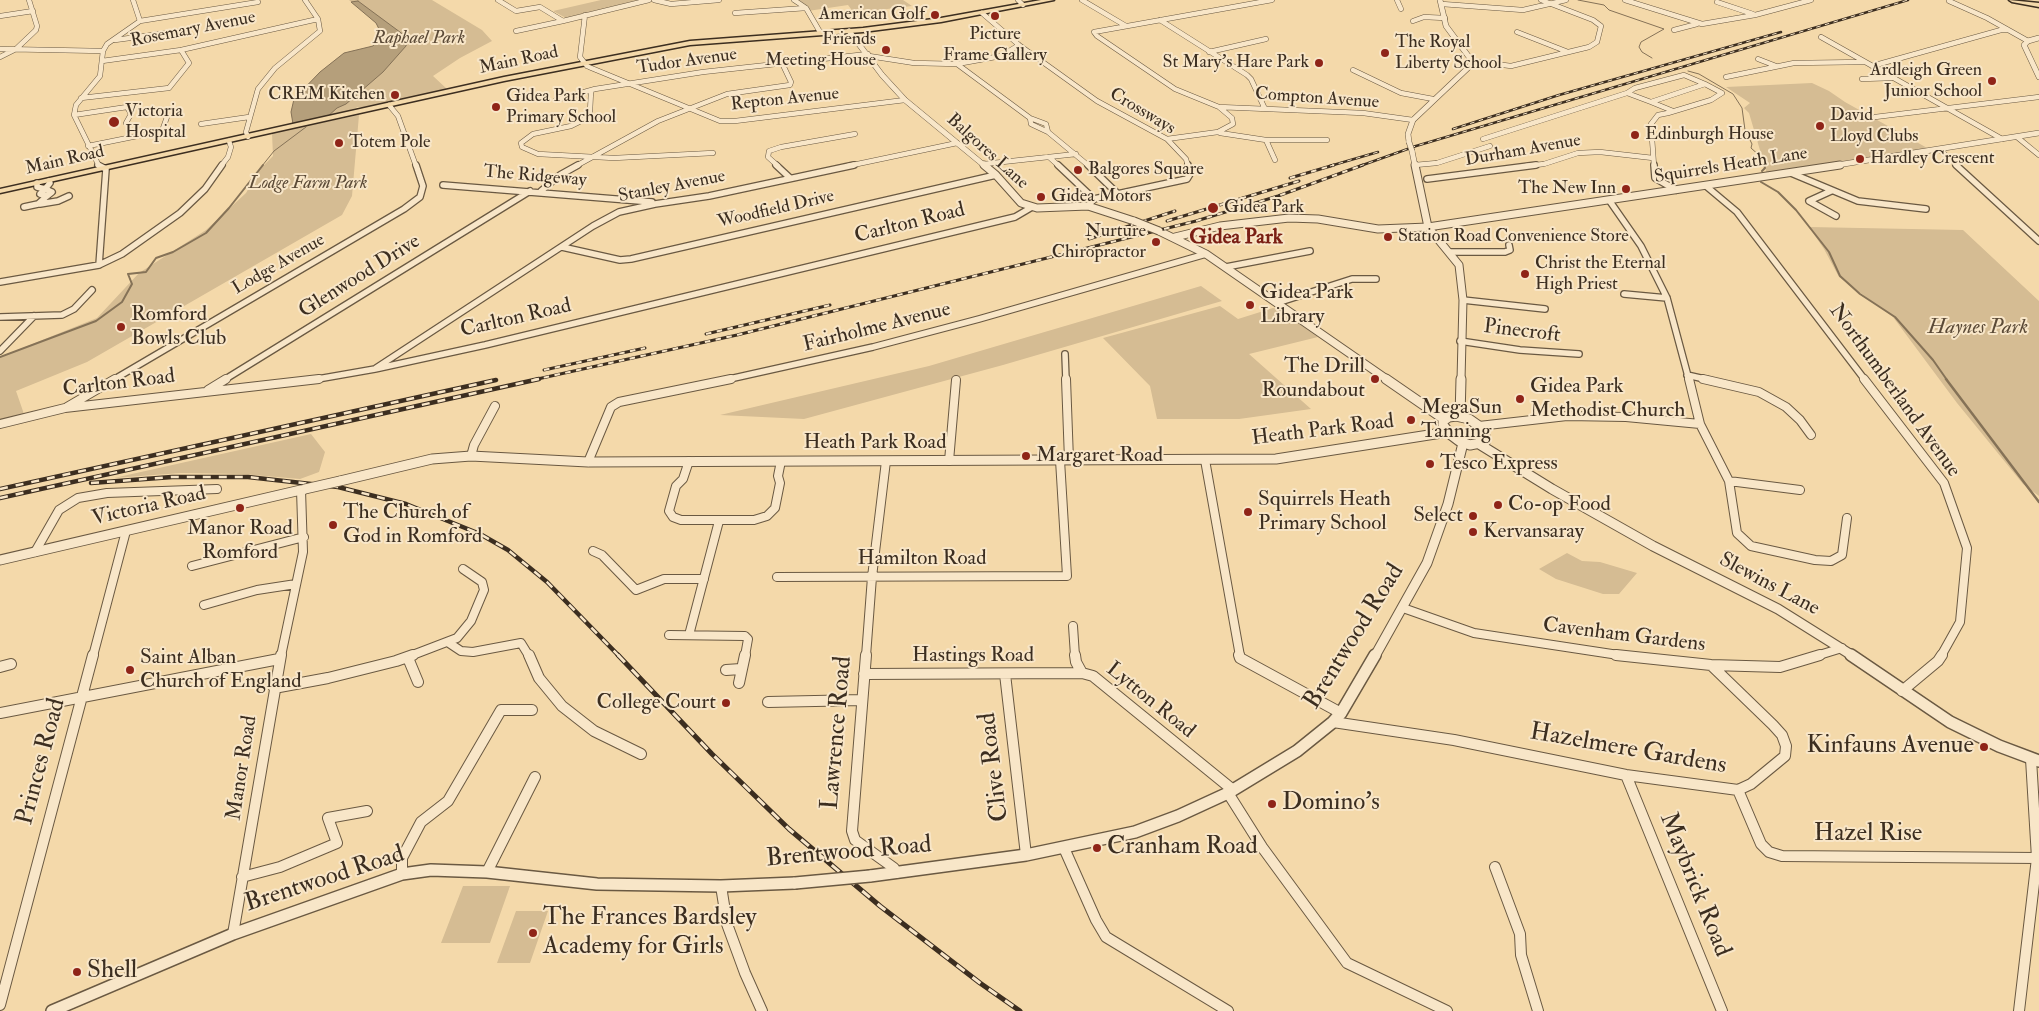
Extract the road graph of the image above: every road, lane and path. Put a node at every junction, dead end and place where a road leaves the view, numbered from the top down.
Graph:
1 (29, 0) edge
2 (133, 0) edge
3 (305, 0) edge
4 (498, 0) edge
5 (649, 0) edge
6 (654, 0) edge
7 (719, 0) edge
8 (794, 0) edge
9 (1051, 0) edge
10 (1082, 0) edge
11 (1272, 0) edge
12 (1397, 0) edge
13 (1541, 0) edge
14 (1566, 0) edge
15 (1625, 0) edge
16 (1811, 0) edge
17 (2012, 0) edge
18 (2024, 0) edge
19 (1949, 1) edge
20 (258, 2) dead end
21 (1021, 2) edge
22 (1441, 2) edge
23 (1717, 2) dead end
24 (1551, 4) junction
25 (2039, 4) edge
26 (806, 8) junction
27 (1401, 8) dead end
28 (33, 11) junction
29 (735, 13) dead end
30 (982, 13) junction
31 (585, 15) junction
32 (1755, 15) junction
33 (0, 16) edge
34 (1445, 18) junction
35 (318, 19) junction
36 (1160, 20) junction
37 (140, 21) junction
38 (563, 21) junction
39 (1413, 21) dead end
40 (1698, 24) junction
41 (1126, 26) junction
42 (1674, 30) dead end
43 (2008, 30) junction
44 (182, 31) dead end
45 (849, 31) junction
46 (516, 32) dead end
47 (820, 32) junction
48 (1517, 32) dead end
49 (1821, 37) dead end
50 (2039, 38) edge
51 (1266, 39) dead end
52 (111, 40) junction
53 (2028, 41) junction
54 (1019, 45) junction
55 (0, 49) edge
56 (16, 49) junction
57 (103, 50) junction
58 (182, 50) junction
59 (1209, 52) junction
60 (1568, 52) junction
61 (868, 55) junction
62 (0, 57) edge
63 (1758, 59) dead end
64 (102, 61) junction
65 (1472, 61) junction
66 (1866, 62) junction
67 (782, 63) junction
68 (957, 64) junction
69 (586, 65) junction
70 (1776, 66) junction
71 (1872, 66) junction
72 (1353, 70) dead end
73 (1726, 77) dead end
74 (2039, 77) edge
75 (1893, 78) junction
76 (1862, 79) dead end
77 (630, 84) junction
78 (1704, 84) junction
79 (591, 90) junction
80 (1627, 93) junction
81 (2039, 97) edge
82 (81, 98) junction
83 (1433, 98) junction
84 (556, 100) dead end
85 (905, 100) junction
86 (1651, 102) junction
87 (389, 105) junction
88 (1219, 107) junction
89 (1946, 107) junction
90 (689, 109) junction
91 (1265, 109) junction
92 (1673, 111) junction
93 (74, 115) junction
94 (167, 117) dead end
95 (250, 117) junction
96 (1876, 117) dead end
97 (1413, 120) junction
98 (126, 123) dead end
99 (201, 124) dead end
100 (1218, 132) junction
101 (2039, 133) edge
102 (855, 134) dead end
103 (248, 136) junction
104 (2017, 136) junction
105 (1167, 139) junction
106 (1483, 139) dead end
107 (2002, 139) junction
108 (229, 140) junction
109 (1266, 140) junction
110 (1327, 140) dead end
111 (957, 143) junction
112 (88, 146) junction
113 (1490, 146) dead end
114 (1940, 150) junction
115 (714, 153) dead end
116 (1076, 154) junction
117 (2039, 155) edge
118 (594, 157) junction
119 (1049, 157) junction
120 (1653, 158) junction
121 (1275, 160) dead end
122 (984, 164) junction
123 (1415, 165) junction
124 (102, 168) junction
125 (1791, 173) junction
126 (996, 175) junction
127 (790, 178) junction
128 (1427, 180) dead end
129 (49, 181) junction
130 (37, 183) junction
131 (443, 185) dead end
132 (1706, 186) junction
133 (45, 189) junction
134 (530, 190) junction
135 (1676, 190) junction
136 (1831, 190) junction
137 (0, 191) edge
138 (542, 192) junction
139 (1118, 194) junction
140 (69, 196) dead end
141 (46, 197) junction
142 (1094, 199) junction
143 (1610, 200) junction
144 (58, 201) junction
145 (38, 204) junction
146 (655, 204) junction
147 (1088, 206) junction
148 (24, 207) dead end
149 (1032, 207) junction
150 (1926, 209) dead end
151 (1836, 216) dead end
152 (1134, 221) joint
153 (1428, 227) junction
154 (1175, 237) junction
155 (2039, 241) edge
156 (1509, 245) dead end
157 (562, 247) junction
158 (1310, 251) dead end
159 (1449, 252) junction
160 (1206, 254) junction
161 (98, 265) junction
162 (1226, 267) junction
163 (1376, 279) dead end
164 (0, 282) edge
165 (92, 290) dead end
166 (1624, 294) dead end
167 (1667, 298) junction
168 (1463, 300) junction
169 (1277, 303) junction
170 (1545, 310) dead end
171 (34, 316) junction
172 (0, 317) edge
173 (1460, 341) junction
174 (0, 351) edge
175 (1065, 354) dead end
176 (1579, 354) dead end
177 (375, 369) junction
178 (1687, 375) junction
179 (956, 380) dead end
180 (206, 391) junction
181 (495, 406) dead end
182 (65, 408) junction
183 (1460, 417) junction
184 (1444, 420) junction
185 (0, 424) edge
186 (1700, 424) junction
187 (1479, 426) junction
188 (1448, 432) junction
189 (1810, 435) dead end
190 (1462, 443) junction
191 (1480, 444) junction
192 (471, 456) junction
193 (949, 460) junction
194 (1065, 460) junction
195 (1205, 460) junction
196 (689, 461) junction
197 (781, 461) junction
198 (886, 461) junction
199 (588, 462) junction
200 (1729, 481) junction
201 (217, 489) dead end
202 (303, 489) junction
203 (1800, 490) dead end
204 (1847, 518) dead end
205 (719, 521) junction
206 (126, 530) junction
207 (304, 537) junction
208 (593, 551) dead end
209 (35, 552) junction
210 (0, 560) edge
211 (192, 566) dead end
212 (464, 569) dead end
213 (777, 577) dead end
214 (872, 577) junction
215 (704, 579) junction
216 (296, 584) junction
217 (204, 604) dead end
218 (1404, 608) junction
219 (1073, 626) dead end
220 (669, 635) dead end
221 (689, 635) junction
222 (449, 643) junction
223 (1842, 648) junction
224 (408, 658) junction
225 (279, 659) junction
226 (11, 664) dead end
227 (1711, 665) junction
228 (0, 666) edge
229 (742, 669) junction
230 (726, 670) dead end
231 (1082, 673) junction
232 (864, 674) junction
233 (1005, 674) junction
234 (418, 682) dead end
235 (739, 683) dead end
236 (274, 688) junction
237 (1902, 691) junction
238 (82, 696) junction
239 (862, 700) junction
240 (768, 702) dead end
241 (532, 710) dead end
242 (0, 713) edge
243 (1341, 713) junction
244 (1333, 722) junction
245 (641, 754) dead end
246 (2035, 760) edge
247 (1626, 775) junction
248 (535, 777) dead end
249 (1738, 790) junction
250 (1230, 792) junction
251 (367, 811) dead end
252 (1064, 848) junction
253 (1026, 855) junction
254 (2037, 858) junction
255 (1495, 867) dead end
256 (487, 872) junction
257 (896, 873) junction
258 (402, 874) junction
259 (242, 877) junction
260 (721, 886) junction
261 (233, 934) junction
262 (0, 1005) edge
263 (52, 1011) edge
264 (762, 1011) edge
265 (1228, 1011) edge
266 (1447, 1011) edge
267 (1538, 1011) edge
268 (1722, 1011) edge
269 (2020, 1011) edge

1 - 28 street
2 - 37 street
3 - 35 street
4 - 38 street
5 - 31 street
6 - 7 street
8 - 26 street
9 - 21 main road, Main Road
10 - 41 street
11 - 36 street
12 - 27 street
13 - 24 street
14 - 24 street
15 - 40 street
16 - 32 street
17 - 25 highway
18 - 25 highway
19 - 43 street
20 - 37 street
21 - 30 main road, Main Road
22 - 24 street
22 - 34 street
23 - 32 street
24 - 60 street
26 - 29 street
26 - 47 street
28 - 33 street
28 - 56 street
30 - 45 main road, Main Road
30 - 54 street, Crossways
31 - 38 street
31 - 69 street
32 - 40 street
34 - 39 street
34 - 65 street
35 - 58 street, Rosemary Avenue
35 - 95 street
36 - 41 street
36 - 59 street
37 - 52 street
38 - 46 street
40 - 42 street
41 - 88 street
43 - 53 street
43 - 71 street
44 - 52 street
45 - 47 main road, Main Road
45 - 61 street, Balgores Lane
47 - 69 main road, Main Road
48 - 60 street
49 - 66 street
50 - 53 street
51 - 59 street
52 - 57 street
53 - 74 street
54 - 68 street, Tudor Avenue
54 - 105 street, Crossways
55 - 56 street
56 - 57 street
56 - 62 street
57 - 64 street
58 - 64 street, Rosemary Avenue
58 - 82 street
59 - 91 street
60 - 65 street
61 - 67 street, Tudor Avenue
61 - 68 street, Tudor Avenue
61 - 85 street, Balgores Lane
63 - 70 street
64 - 82 street
65 - 83 street
66 - 70 street
66 - 71 street
67 - 77 street, Tudor Avenue
67 - 90 street
68 - 116 street
69 - 77 street, Repton Avenue
69 - 87 main road, Main Road
70 - 73 street
71 - 75 street
72 - 83 street
75 - 76 street
75 - 89 street
77 - 79 street, Tudor Avenue
77 - 90 street, Repton Avenue
78 - 80 street
78 - 86 street
78 - 92 street
79 - 84 street, Tudor Avenue
79 - 118 street
80 - 86 street
80 - 106 street
81 - 89 street
82 - 93 street
83 - 97 street
85 - 90 street, Repton Avenue
85 - 111 street, Balgores Lane
86 - 92 street
87 - 103 main road, Main Road
87 - 182 street, Lodge Avenue
88 - 91 street, Compton Avenue
88 - 100 street
89 - 96 street
89 - 107 street
90 - 118 street
91 - 97 street, Compton Avenue
92 - 120 street
93 - 98 street
93 - 112 street
94 - 112 street
95 - 99 street
95 - 103 street
97 - 123 street, bridge
100 - 105 street
100 - 109 street
101 - 104 street, Squirrels Heath Lane
102 - 127 street
103 - 108 main road, Main Road
104 - 107 street, Squirrels Heath Lane
104 - 117 street
105 - 139 street, Crossways
107 - 114 street, Squirrels Heath Lane
108 - 124 main road, Main Road
108 - 161 street
109 - 110 street
109 - 121 street
111 - 122 street, Balgores Lane
111 - 127 street, Stanley Avenue
112 - 124 street
113 - 123 street
114 - 125 street, Squirrels Heath Lane
114 - 155 street
115 - 118 street
116 - 119 street
116 - 139 street
118 - 138 street
119 - 122 street
119 - 142 street
120 - 128 street, Durham Avenue
120 - 135 street
122 - 126 street, Balgores Lane
123 - 153 street
124 - 129 main road, Main Road
124 - 161 street
125 - 132 street, Squirrels Heath Lane
125 - 136 street
126 - 149 street, Balgores Lane
126 - 157 street, Woodfield Drive
127 - 146 street, Stanley Avenue
129 - 130 main road, Main Road
129 - 133 street
130 - 133 street
130 - 137 main road, Main Road
131 - 134 street, The Ridgeway
132 - 135 street, Squirrels Heath Lane
132 - 237 street, Northumberland Avenue
133 - 141 street
134 - 138 street, The Ridgeway
134 - 180 street, Glenwood Drive
135 - 143 street, Squirrels Heath Lane
136 - 150 street
136 - 151 street
138 - 146 street, The Ridgeway
139 - 142 street, Crossways
140 - 144 street
141 - 144 street
141 - 145 street
142 - 147 street
143 - 153 street, Squirrels Heath Lane
143 - 167 street
144 - 145 street
145 - 148 street
146 - 157 street, Stanley Avenue
147 - 149 street, Balgores Lane
147 - 152 street, Balgores Lane
149 - 177 street, Carlton Road
152 - 154 street, Balgores Lane, bridge
153 - 154 street, Squirrels Heath Lane
153 - 159 street
154 - 160 street, Balgores Lane
156 - 159 street
157 - 177 street, Stanley Avenue
158 - 162 street
159 - 168 street
160 - 162 street, Balgores Lane
160 - 199 street, Fairholme Avenue
161 - 164 street
162 - 169 street, Balgores Lane
163 - 169 street
165 - 171 street
166 - 167 street
167 - 178 street
168 - 170 street
168 - 173 street
169 - 184 street, Balgores Lane
171 - 172 street
171 - 174 street
173 - 176 street, Pinecroft
173 - 183 street
175 - 194 street
177 - 180 street, Carlton Road
178 - 186 street
178 - 189 street
179 - 193 street
180 - 182 street, Carlton Road
181 - 192 street
182 - 185 street, Carlton Road
183 - 184 street
183 - 187 street
184 - 188 street
186 - 187 street
186 - 200 street
187 - 191 street
188 - 190 street
188 - 195 street, Heath Park Road
190 - 191 street
190 - 218 street, Brentwood Road
191 - 223 street, Slewins Lane
192 - 199 street, Heath Park Road
192 - 202 street, Heath Park Road, bridge
193 - 194 street, Heath Park Road
193 - 198 street, Heath Park Road
194 - 195 street, Heath Park Road
194 - 214 street, Hamilton Road
195 - 243 street
196 - 197 street, Heath Park Road
196 - 199 street, Heath Park Road
196 - 205 street
197 - 198 street, Heath Park Road
197 - 205 street
198 - 214 street, Lawrence Road
200 - 203 street
200 - 204 street
201 - 209 street
202 - 206 street, Victoria Road
202 - 207 street, Manor Road
205 - 215 street
206 - 209 street, Victoria Road
206 - 238 street, Princes Road
207 - 211 street
207 - 216 street, Manor Road
208 - 215 street
209 - 210 street, Victoria Road
212 - 222 street
213 - 214 street, Hamilton Road
214 - 232 street, Lawrence Road
215 - 221 street
216 - 217 street
216 - 225 street, Manor Road
218 - 227 street, Cavenham Gardens
218 - 243 street, Brentwood Road
219 - 231 street, Lytton Road
220 - 221 street
221 - 229 street
222 - 224 street
222 - 245 street
223 - 227 street, Cavenham Gardens
223 - 237 street, Slewins Lane
224 - 234 street
224 - 236 street
225 - 236 street, Manor Road
225 - 238 street
226 - 228 street
227 - 249 street, Hazelmere Gardens
229 - 230 street
229 - 235 street
231 - 233 street, Hastings Road
231 - 250 street, Lytton Road
232 - 233 street, Hastings Road
232 - 239 street, Lawrence Road
233 - 253 street, Clive Road
236 - 259 street, Manor Road
237 - 246 street, Slewins Lane
238 - 242 street
238 - 262 street, Princes Road
239 - 240 street
239 - 257 street, Lawrence Road
241 - 258 street
243 - 244 street, Brentwood Road
244 - 247 street, Hazelmere Gardens
244 - 250 street, Brentwood Road
246 - 254 street
247 - 249 street, Hazelmere Gardens
247 - 268 street, Maybrick Road
248 - 256 street
249 - 254 street, Hazel Rise
250 - 252 street, Brentwood Road
250 - 266 street, Lytton Road
251 - 259 street
252 - 253 street, Brentwood Road
252 - 265 street
253 - 257 street, Brentwood Road
254 - 269 street
255 - 267 street
256 - 258 street, Brentwood Road
256 - 260 street, Brentwood Road
257 - 260 street, Brentwood Road, bridge
258 - 261 street, Brentwood Road
259 - 261 street, Manor Road
260 - 264 street
261 - 263 street, Brentwood Road

